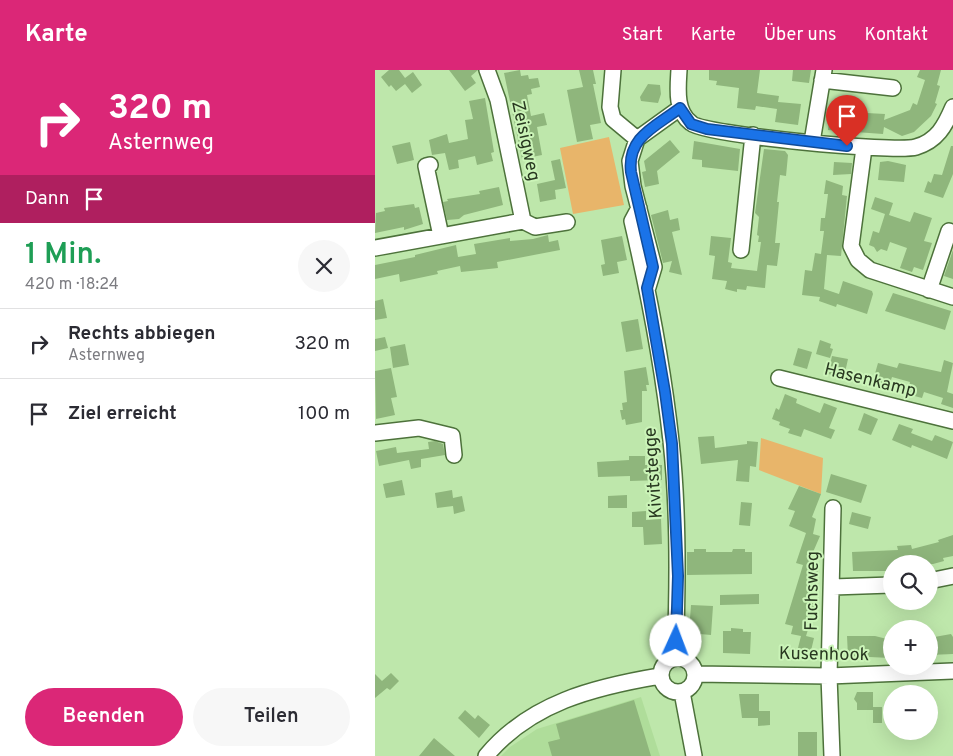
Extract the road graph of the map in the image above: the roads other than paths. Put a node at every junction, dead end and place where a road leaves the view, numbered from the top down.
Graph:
1 (487, 70) edge
2 (613, 70) edge
3 (679, 70) edge
4 (823, 75) edge
5 (893, 88) dead end
6 (953, 107) edge
7 (680, 108) junction
8 (949, 129) edge
9 (753, 136) junction
10 (637, 139) junction
11 (812, 142) junction
12 (864, 148) junction
13 (430, 165) dead end
14 (523, 222) junction
15 (567, 222) dead end
16 (949, 231) dead end
17 (441, 236) junction
18 (375, 248) edge
19 (741, 250) dead end
20 (929, 290) junction
21 (953, 297) edge
22 (779, 378) dead end
23 (953, 422) edge
24 (375, 433) edge
25 (454, 454) dead end
26 (833, 508) dead end
27 (953, 576) edge
28 (938, 579) edge
29 (883, 585) edge
30 (833, 587) junction
31 (675, 658) junction
32 (953, 671) edge
33 (695, 674) junction
34 (660, 676) junction
35 (829, 676) junction
36 (682, 692) junction
37 (486, 756) edge
38 (694, 756) edge
39 (832, 756) edge

1 - 14 street, Zeisigweg
2 - 10 street
3 - 7 street
4 - 5 street
4 - 11 street
6 - 8 street
7 - 9 street
7 - 10 street
8 - 12 street
9 - 11 street
9 - 19 street
10 - 31 street, Kivitstegge
11 - 12 street
12 - 20 street
13 - 17 street
14 - 15 street
14 - 17 street
16 - 20 street
17 - 18 street
20 - 21 street
22 - 23 street, Hasenkamp
24 - 25 street
26 - 30 street, Fuchsweg
27 - 28 street
29 - 30 street
30 - 35 street, Fuchsweg
31 - 33 street
31 - 34 street
32 - 35 street, Kusenhook
33 - 35 street, Kusenhook
33 - 36 street
34 - 36 street
34 - 37 street
35 - 39 street, Fuchsweg
36 - 38 street

